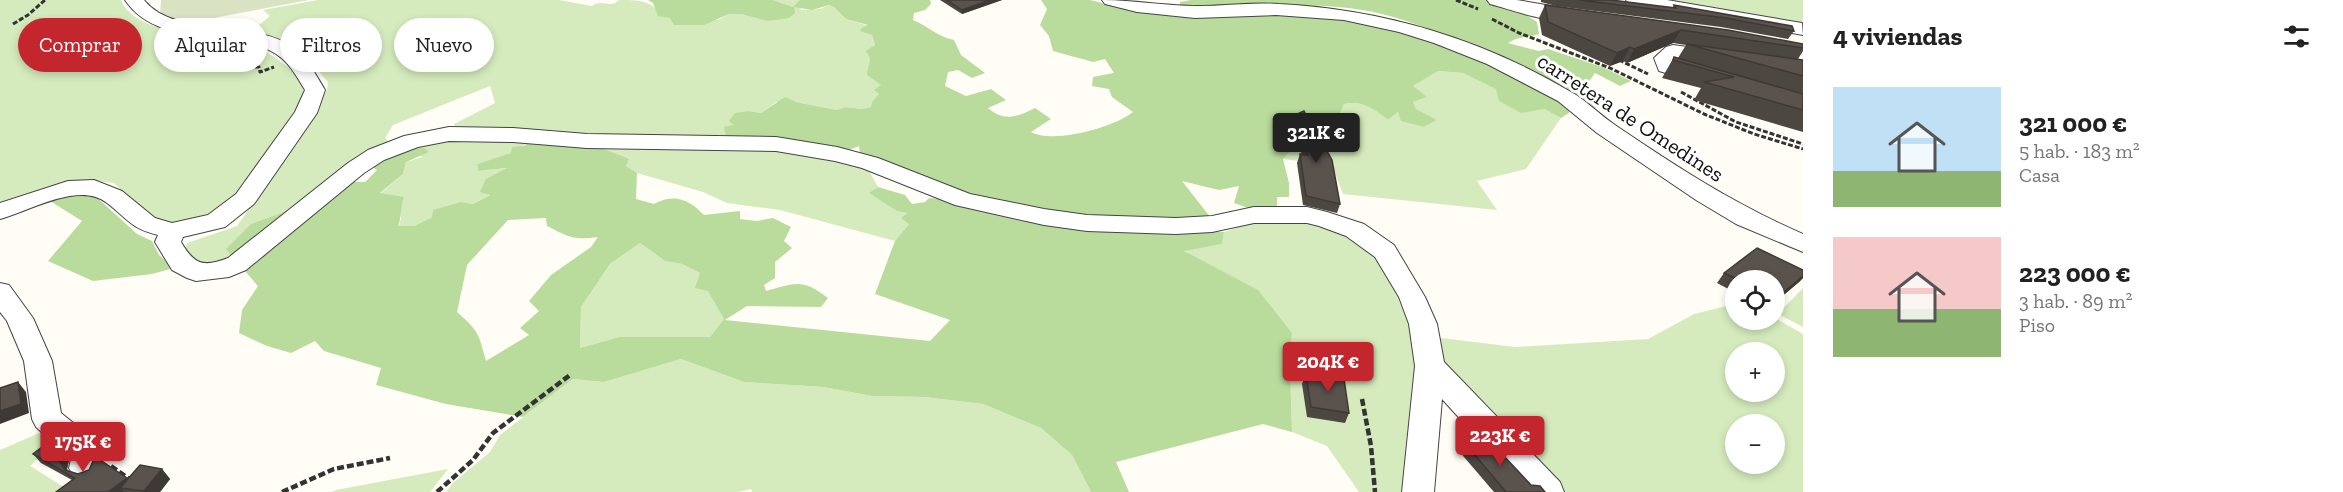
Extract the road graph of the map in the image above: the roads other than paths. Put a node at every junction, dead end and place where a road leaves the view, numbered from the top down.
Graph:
1 (134, 0) edge
2 (1111, 0) edge
3 (1635, 0) edge
4 (1499, 1) edge
5 (1592, 19) edge
6 (1802, 29) edge
7 (1735, 60) edge
8 (1724, 84) edge
9 (0, 211) edge
10 (172, 231) junction
11 (1803, 244) edge
12 (0, 292) edge
13 (1430, 366) junction
14 (86, 468) edge
15 (1418, 492) edge
16 (1548, 492) edge

1 - 10 street
2 - 11 street, carretera de Omedines
3 - 6 street
4 - 5 street
7 - 8 street
9 - 10 street
10 - 13 street
12 - 14 street
13 - 15 street
13 - 16 street

